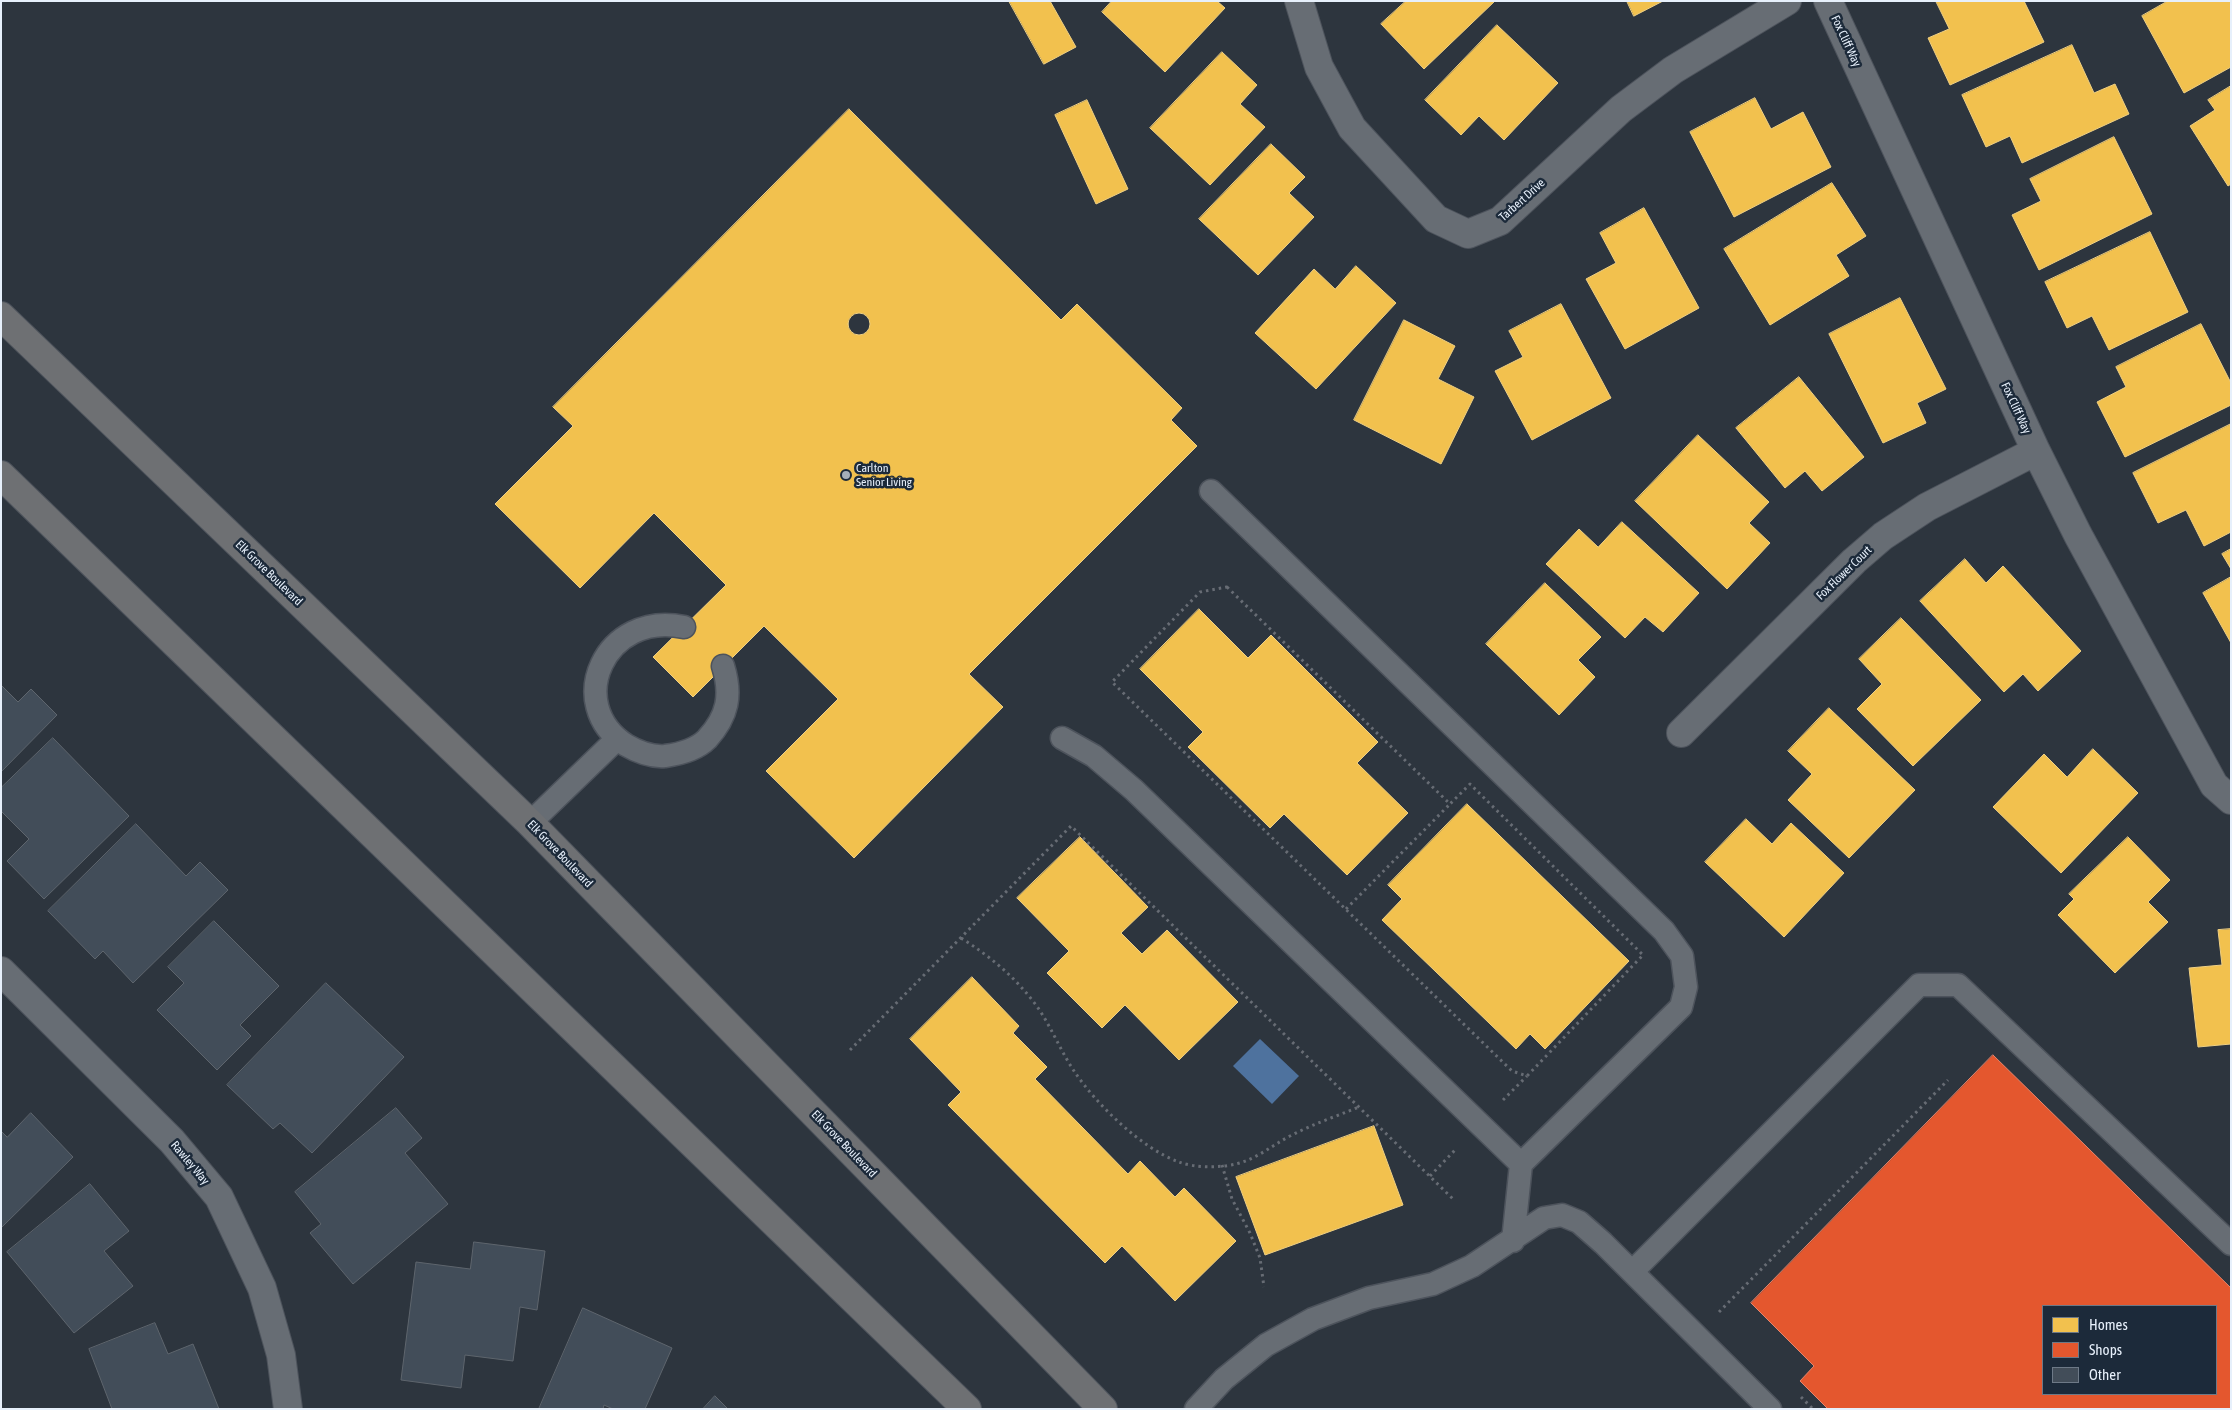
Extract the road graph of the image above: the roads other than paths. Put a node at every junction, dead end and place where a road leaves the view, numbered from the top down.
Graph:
1 (1299, 1) edge
2 (1787, 1) edge
3 (1828, 1) edge
4 (1, 316) edge
5 (2036, 452) junction
6 (1, 475) edge
7 (1212, 491) dead end
8 (684, 627) dead end
9 (723, 666) dead end
10 (1682, 733) dead end
11 (1062, 738) dead end
12 (617, 739) junction
13 (2231, 800) edge
14 (530, 823) junction
15 (1, 971) edge
16 (1521, 1164) junction
17 (1513, 1240) junction
18 (2231, 1244) edge
19 (1633, 1271) junction
20 (288, 1409) edge
21 (967, 1409) edge
22 (1103, 1409) edge
23 (1196, 1409) edge
24 (1770, 1409) edge

1 - 2 street, Tarbert Drive
3 - 5 street, Fox Cliff Way
4 - 14 main road, Elk Grove Boulevard
5 - 10 street, Fox Flower Court
5 - 13 street, Fox Cliff Way
6 - 21 main road
7 - 16 lane
8 - 12 lane
9 - 12 lane
11 - 16 lane
12 - 14 lane
14 - 22 main road, Elk Grove Boulevard
15 - 20 street, Rawley Way
16 - 17 lane
17 - 19 lane
17 - 23 lane
18 - 19 lane
19 - 24 lane

